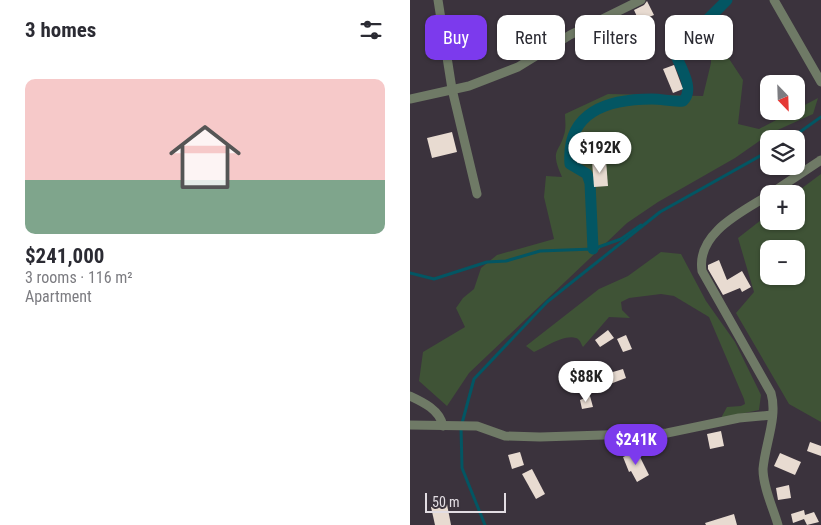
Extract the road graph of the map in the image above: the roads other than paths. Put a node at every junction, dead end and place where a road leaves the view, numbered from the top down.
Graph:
1 (438, 0) edge
2 (641, 0) edge
3 (774, 0) edge
4 (821, 82) edge
5 (452, 89) junction
6 (410, 99) edge
7 (821, 160) edge
8 (783, 185) edge
9 (477, 194) dead end
10 (760, 200) edge
11 (410, 396) edge
12 (772, 414) junction
13 (410, 425) edge
14 (443, 426) junction
15 (778, 525) edge

1 - 5 street
2 - 5 street
3 - 4 street
5 - 6 street
5 - 9 street
7 - 8 street
10 - 12 street
11 - 14 street
12 - 14 street
12 - 15 street
13 - 14 street

